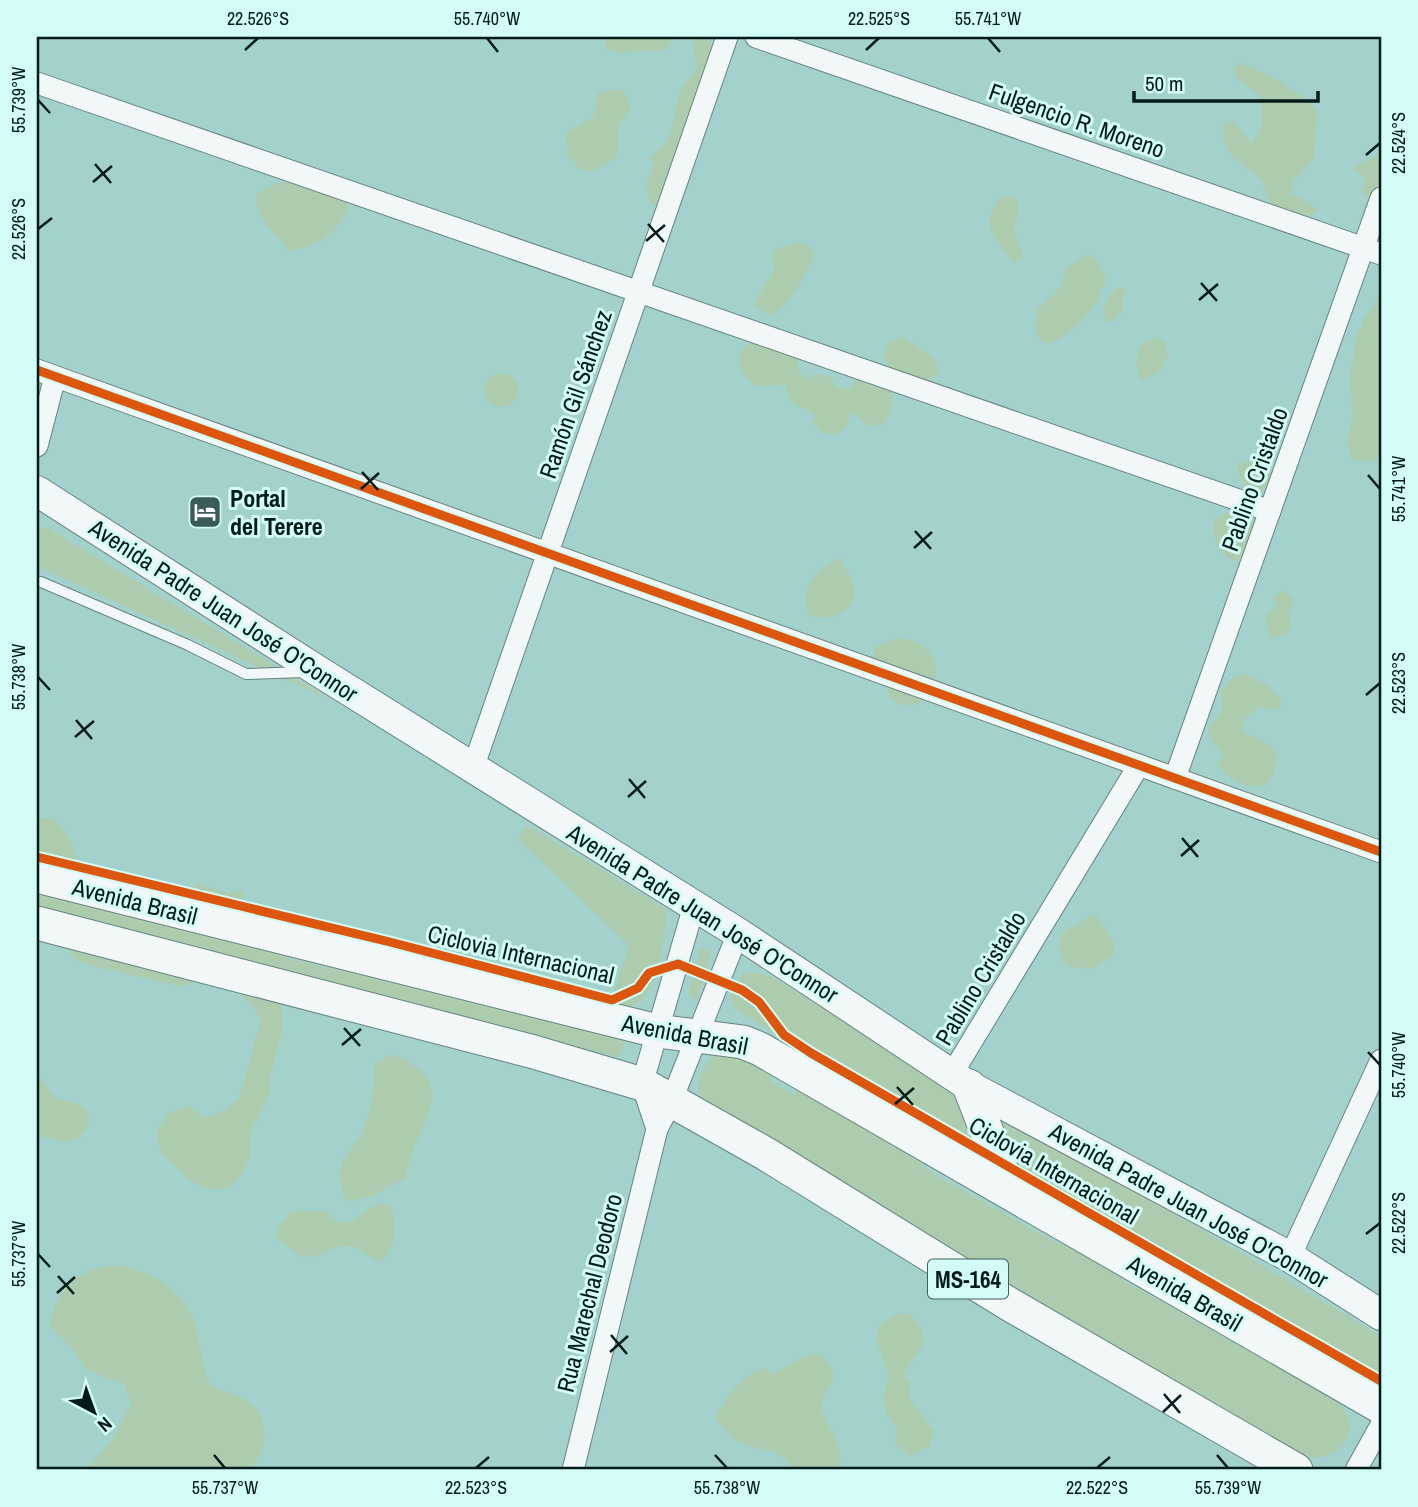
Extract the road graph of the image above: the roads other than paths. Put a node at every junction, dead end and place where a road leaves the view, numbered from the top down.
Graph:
1 (727, 37) edge
2 (756, 37) edge
3 (37, 83) edge
4 (1381, 198) edge
5 (1373, 251) edge
6 (639, 292) junction
7 (46, 374) edge
8 (37, 446) edge
9 (37, 491) edge
10 (1270, 511) junction
11 (547, 553) junction
12 (41, 582) dead end
13 (318, 671) junction
14 (1139, 765) junction
15 (473, 768) junction
16 (1175, 778) junction
17 (1381, 852) edge
18 (37, 876) edge
19 (694, 906) junction
20 (37, 923) edge
21 (738, 933) junction
22 (657, 1031) junction
23 (698, 1035) junction
24 (1381, 1060) edge
25 (961, 1080) junction
26 (642, 1084) junction
27 (664, 1115) junction
28 (1010, 1191) junction
29 (1290, 1257) junction
30 (1381, 1315) edge
31 (1381, 1407) edge
32 (1381, 1424) edge
33 (573, 1470) edge
34 (1296, 1470) edge
35 (1356, 1470) edge

1 - 6 street, Ramón Gil Sánchez
2 - 5 street, Fulgencio R. Moreno
3 - 6 street
4 - 5 street, Pablino Cristaldo
5 - 10 street, Pablino Cristaldo
6 - 10 street
6 - 11 street, Ramón Gil Sánchez
7 - 8 street
7 - 11 street
9 - 13 main road, Avenida Padre Juan José O'Connor
10 - 16 street, Pablino Cristaldo
11 - 14 street
11 - 15 street, Ramón Gil Sánchez
12 - 13 lane
13 - 15 main road, Avenida Padre Juan José O'Connor
14 - 16 street
14 - 25 street, Pablino Cristaldo
15 - 19 main road, Avenida Padre Juan José O'Connor
16 - 17 street
18 - 22 main road, Avenida Brasil
19 - 21 main road, Avenida Padre Juan José O'Connor
19 - 22 street
20 - 26 main road, Avenida Brasil / MS-164
21 - 23 street, Rua Marechal Deodoro
21 - 25 main road, Avenida Padre Juan José O'Connor
22 - 23 main road, Avenida Brasil
22 - 26 street
23 - 27 street, Rua Marechal Deodoro
23 - 28 main road, Avenida Brasil
24 - 29 street
25 - 28 main road
25 - 29 main road, Avenida Padre Juan José O'Connor
26 - 27 main road, Avenida Brasil / MS-164
27 - 33 street, Rua Marechal Deodoro
27 - 34 main road, Avenida Brasil / MS-164
28 - 31 main road, Avenida Brasil
29 - 30 main road, Avenida Padre Juan José O'Connor
32 - 35 street

